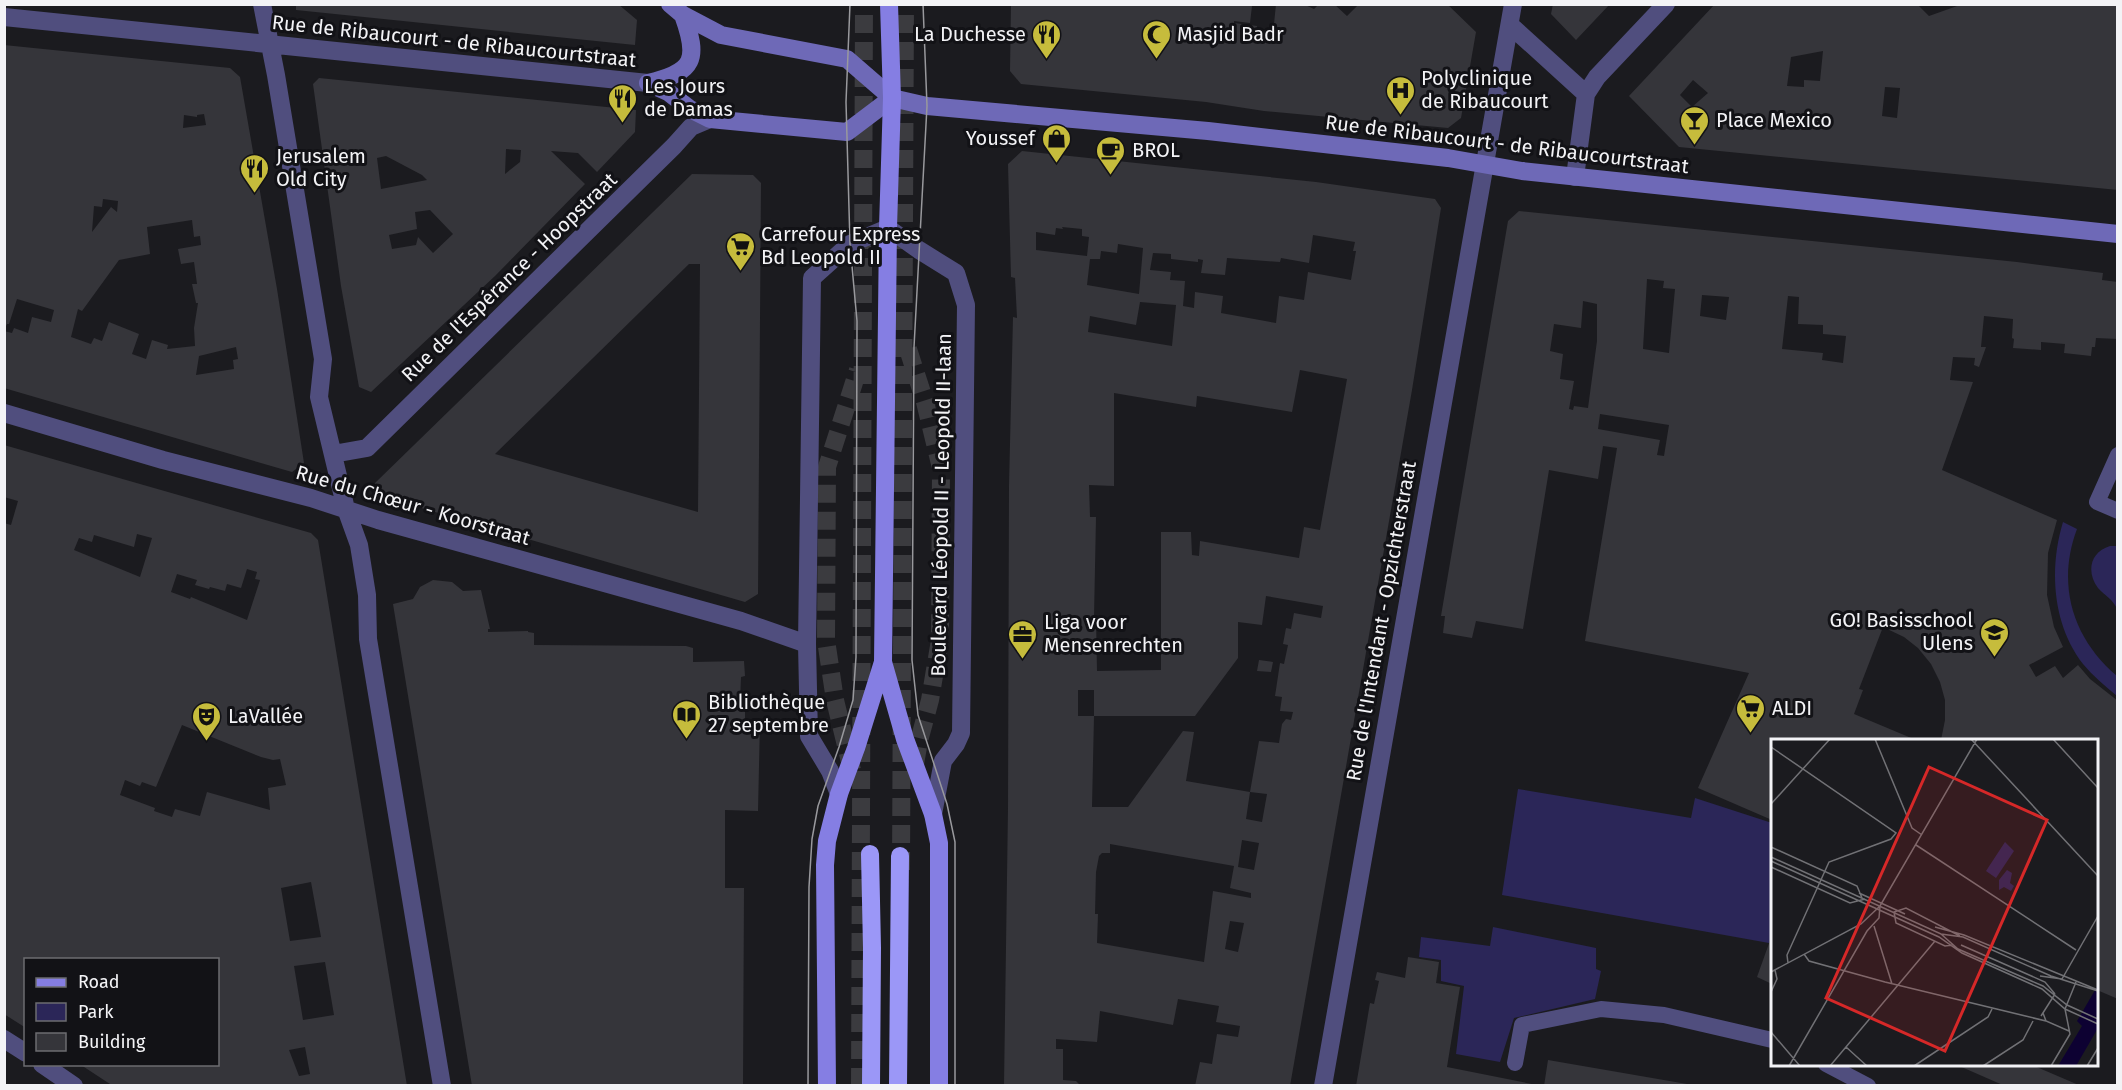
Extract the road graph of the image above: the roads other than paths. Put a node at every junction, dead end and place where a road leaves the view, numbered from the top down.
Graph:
1 (262, 4) edge
2 (889, 4) edge
3 (1513, 4) edge
4 (1666, 4) edge
5 (677, 10) edge
6 (4, 17) edge
7 (1510, 26) junction
8 (271, 45) junction
9 (648, 83) junction
10 (1586, 94) junction
11 (892, 98) junction
12 (710, 119) junction
13 (1485, 165) junction
14 (1575, 177) junction
15 (888, 228) junction
16 (2118, 234) edge
17 (4, 413) edge
18 (333, 454) junction
19 (2118, 455) edge
20 (346, 509) junction
21 (2118, 511) edge
22 (807, 644) junction
23 (883, 662) junction
24 (839, 794) junction
25 (933, 814) junction
26 (870, 854) dead end
27 (900, 856) tunnel mouth
28 (4, 1040) edge
29 (1771, 1040) edge
30 (24, 1052) edge
31 (1515, 1063) dead end
32 (44, 1066) edge
33 (1828, 1066) edge
34 (74, 1086) edge
35 (442, 1086) edge
36 (827, 1086) edge
37 (871, 1086) edge
38 (898, 1086) edge
39 (939, 1086) edge
40 (1323, 1086) edge
41 (1868, 1086) edge

1 - 8 street
2 - 11 main road, Boulevard Léopold II - Leopold II-laan
3 - 7 street, Rue de l'Intendant - Opzichterstraat
4 - 10 street
5 - 9 street, Rue de Ribaucourt - de Ribaucourtstraat
5 - 11 street, Rue de Ribaucourt - de Ribaucourtstraat
6 - 8 street, Rue de Ribaucourt - de Ribaucourtstraat
7 - 10 street
7 - 13 street, Rue de l'Intendant - Opzichterstraat
8 - 9 street, Rue de Ribaucourt - de Ribaucourtstraat
8 - 18 street
9 - 12 street, Rue de Ribaucourt - de Ribaucourtstraat
10 - 14 street
11 - 12 street, Rue de Ribaucourt - de Ribaucourtstraat
11 - 13 street, Rue de Ribaucourt - de Ribaucourtstraat
11 - 15 main road, Boulevard Léopold II - Leopold II-laan
12 - 18 street, Rue de l'Espérance - Hoopstraat
13 - 14 street, Rue de Ribaucourt - de Ribaucourtstraat
13 - 40 street, Rue de l'Intendant - Opzichterstraat
14 - 16 street, Rue de Ribaucourt - de Ribaucourtstraat
15 - 22 street
15 - 23 main road, Boulevard Léopold II - Leopold II-laan
15 - 25 street, Boulevard Léopold II - Leopold II-laan
17 - 20 street, Rue du Chœur - Koorstraat
18 - 20 street
19 - 21 lane
20 - 22 street, Rue du Chœur - Koorstraat
20 - 35 street
22 - 24 street
23 - 24 main road, Boulevard Léopold II - Leopold II-laan
23 - 25 main road, Boulevard Léopold II - Leopold II-laan
24 - 36 main road, Boulevard Léopold II - Leopold II-laan
25 - 39 main road, Boulevard Léopold II - Leopold II-laan
26 - 37 highway
27 - 38 highway
28 - 30 street
29 - 31 lane
32 - 34 street
33 - 41 lane

